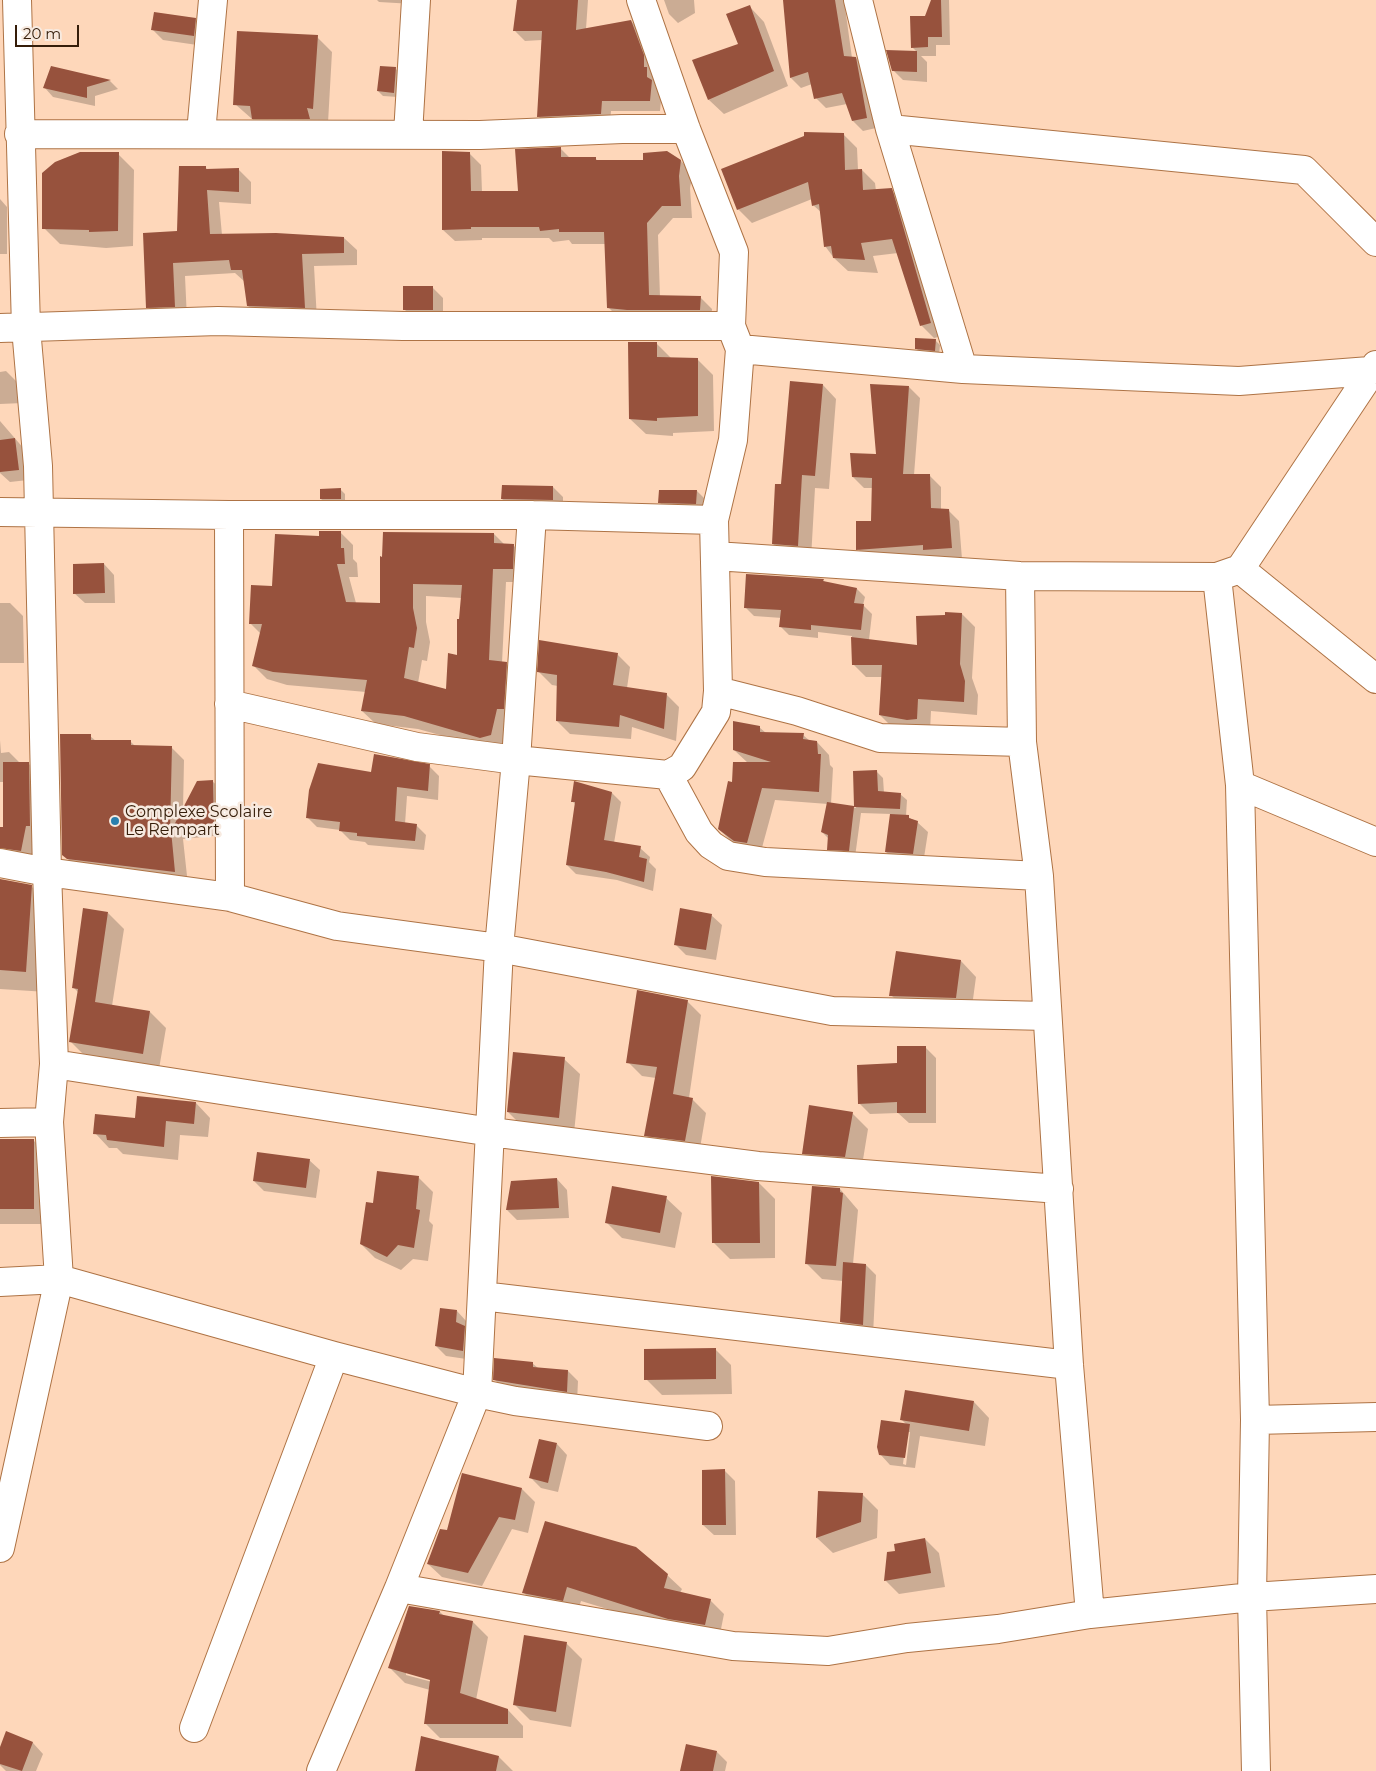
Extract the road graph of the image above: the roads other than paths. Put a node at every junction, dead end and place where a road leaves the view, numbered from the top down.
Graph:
1 (17, 0) edge
2 (213, 0) edge
3 (416, 0) edge
4 (641, 0) edge
5 (858, 0) edge
6 (686, 129) junction
7 (890, 129) junction
8 (201, 133) junction
9 (19, 134) junction
10 (408, 134) junction
11 (1376, 242) edge
12 (13, 328) edge
13 (736, 337) junction
14 (1373, 368) edge
15 (963, 369) junction
16 (38, 511) junction
17 (0, 512) edge
18 (229, 515) junction
19 (532, 515) junction
20 (714, 520) junction
21 (714, 556) junction
22 (1229, 573) junction
23 (1020, 576) junction
24 (1376, 680) edge
25 (718, 691) junction
26 (229, 704) junction
27 (1022, 742) junction
28 (516, 760) junction
29 (668, 775) junction
30 (1240, 785) junction
31 (1376, 842) edge
32 (0, 863) edge
33 (47, 872) junction
34 (1039, 876) junction
35 (230, 897) junction
36 (499, 948) junction
37 (1047, 1016) junction
38 (54, 1064) junction
39 (49, 1122) junction
40 (0, 1123) edge
41 (491, 1132) junction
42 (1059, 1189) junction
43 (58, 1280) junction
44 (0, 1282) edge
45 (482, 1296) junction
46 (334, 1356) junction
47 (1069, 1365) junction
48 (477, 1393) junction
49 (1376, 1417) edge
50 (1255, 1420) junction
51 (708, 1426) dead end
52 (0, 1548) edge
53 (399, 1588) junction
54 (1376, 1589) edge
55 (1252, 1597) junction
56 (1090, 1614) junction
57 (194, 1728) dead end
58 (321, 1771) edge
59 (1256, 1771) edge

1 - 9 street
2 - 8 street
3 - 10 street
4 - 6 street
5 - 7 street
6 - 10 street
6 - 13 street
7 - 11 street
7 - 15 street
8 - 9 street
8 - 10 street
9 - 12 street
12 - 13 street
12 - 16 street
13 - 15 street
13 - 20 street
14 - 15 street
14 - 22 street
16 - 17 street
16 - 18 street
16 - 33 street
18 - 19 street
18 - 26 street
19 - 20 street
19 - 28 street
20 - 21 street
21 - 23 street
21 - 25 street
22 - 23 street
22 - 24 street
22 - 30 street
23 - 27 street
25 - 27 street
25 - 29 street
26 - 28 street
26 - 35 street
27 - 34 street
28 - 29 street
28 - 36 street
29 - 34 street
30 - 31 street
30 - 50 street
32 - 33 street
33 - 35 street
33 - 38 street
34 - 37 street
35 - 36 street
36 - 37 street
36 - 41 street
37 - 42 street
38 - 39 street
38 - 41 street
39 - 40 street
39 - 43 street
41 - 42 street
41 - 45 street
42 - 47 street
43 - 44 street
43 - 46 street
43 - 52 street
45 - 47 street
45 - 48 street
46 - 48 street
46 - 57 street
47 - 56 street
48 - 51 street
48 - 53 street
49 - 50 street
50 - 55 street
53 - 56 street
53 - 58 street
54 - 55 street
55 - 56 street
55 - 59 street

